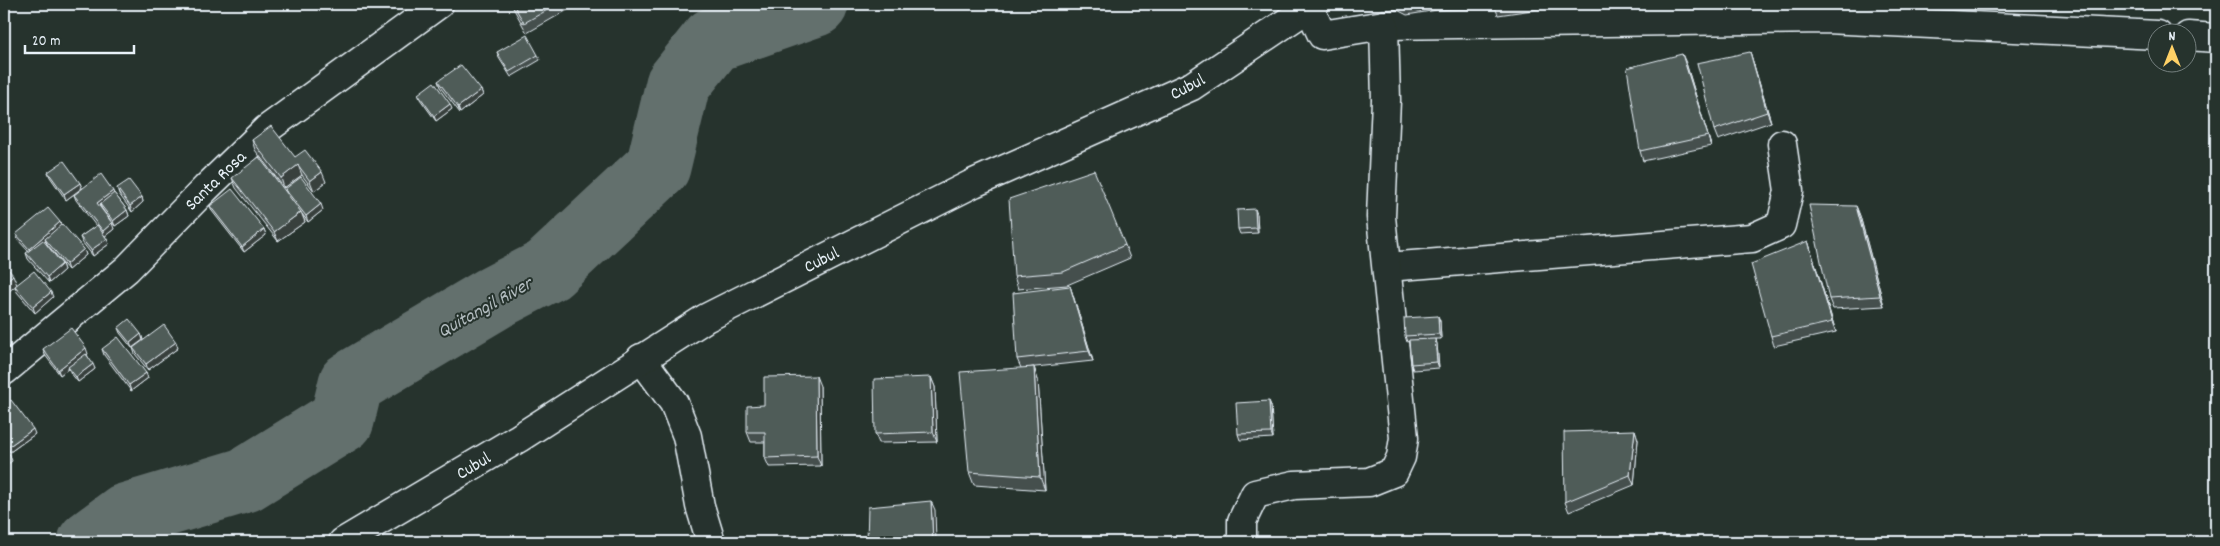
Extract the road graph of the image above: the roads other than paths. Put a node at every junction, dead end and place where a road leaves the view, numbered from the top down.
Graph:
1 (439, 4) edge
2 (1312, 5) edge
3 (1384, 25) junction
4 (2148, 34) edge
5 (2198, 37) edge
6 (2216, 38) edge
7 (1782, 144) dead end
8 (1387, 267) junction
9 (641, 358) junction
10 (4, 372) edge
11 (343, 542) edge
12 (711, 542) edge
13 (1242, 542) edge

1 - 10 street, Santa Rosa
2 - 3 street
2 - 9 street, Cubul
3 - 4 street
3 - 8 street
5 - 6 street
7 - 8 street
8 - 13 street
9 - 11 street, Cubul
9 - 12 street

